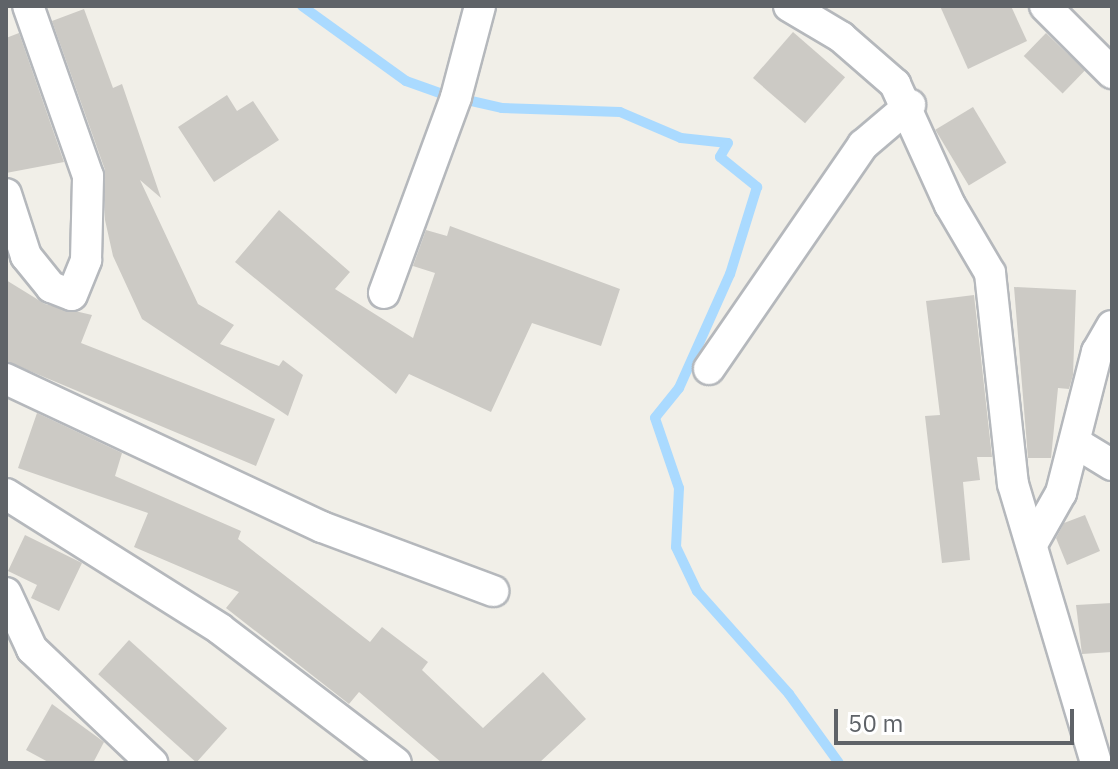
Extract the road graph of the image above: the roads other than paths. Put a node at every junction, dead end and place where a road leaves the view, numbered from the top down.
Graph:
1 (28, 6) edge
2 (480, 6) edge
3 (789, 6) edge
4 (1045, 6) edge
5 (1112, 73) edge
6 (910, 105) junction
7 (6, 194) edge
8 (384, 293) dead end
9 (1112, 326) edge
10 (709, 369) dead end
11 (6, 379) edge
12 (1076, 443) junction
13 (1112, 465) edge
14 (6, 494) edge
15 (1032, 544) junction
16 (493, 591) dead end
17 (6, 593) edge
18 (152, 763) edge
19 (396, 763) edge
20 (1096, 763) edge

1 - 7 street
2 - 8 street
3 - 6 street
4 - 5 street
6 - 10 street
6 - 15 street
9 - 12 street
11 - 16 street
12 - 13 street
12 - 15 street
14 - 19 street
15 - 20 street
17 - 18 street

